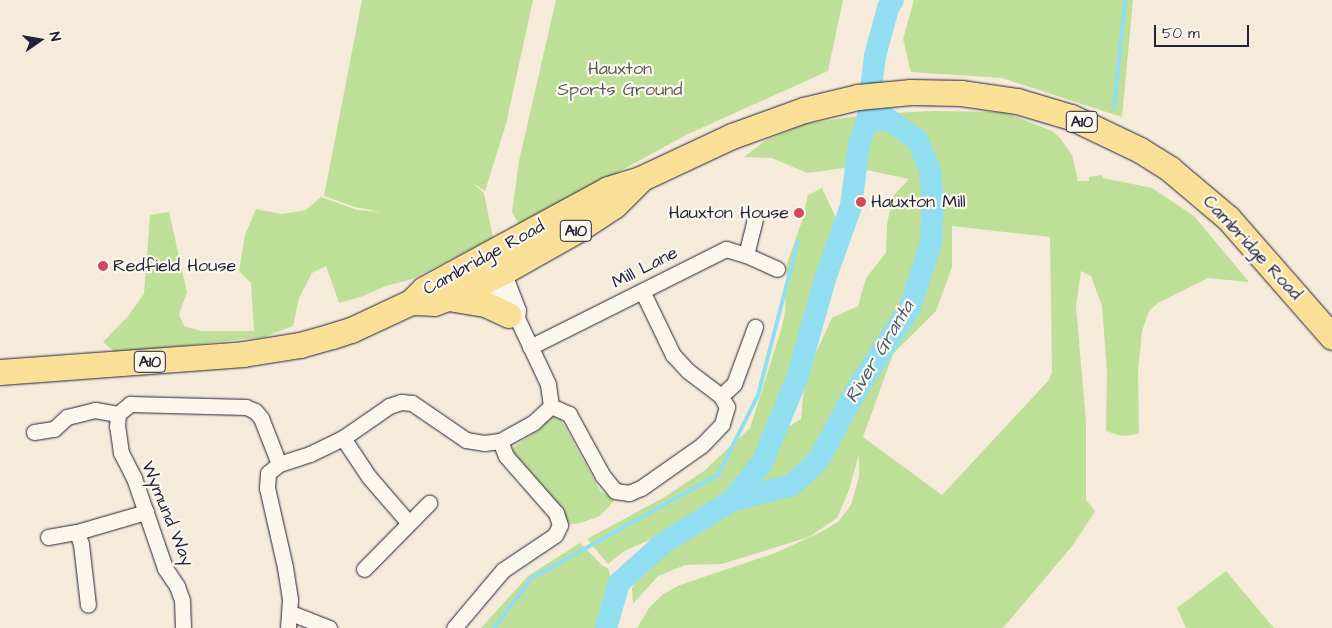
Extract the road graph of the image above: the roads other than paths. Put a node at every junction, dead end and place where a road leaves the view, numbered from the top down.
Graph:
1 (755, 220) dead end
2 (746, 255) junction
3 (492, 266) junction
4 (777, 269) dead end
5 (642, 291) junction
6 (448, 298) junction
7 (411, 302) junction
8 (513, 317) junction
9 (755, 327) dead end
10 (1332, 337) edge
11 (530, 347) junction
12 (0, 372) edge
13 (722, 396) junction
14 (551, 406) junction
15 (118, 414) junction
16 (34, 432) dead end
17 (343, 438) junction
18 (500, 441) junction
19 (279, 464) junction
20 (429, 503) dead end
21 (146, 512) junction
22 (408, 522) junction
23 (78, 532) junction
24 (48, 537) dead end
25 (364, 569) dead end
26 (88, 605) dead end
27 (290, 621) edge
28 (183, 628) edge
29 (328, 628) edge
30 (454, 628) edge

1 - 2 street
2 - 4 street, Mill Lane
2 - 5 street, Mill Lane
3 - 6 highway, Cambridge Road / A10
3 - 7 highway, Cambridge Road / A10
3 - 8 street
3 - 10 highway, Cambridge Road / A10
5 - 11 street, Mill Lane
5 - 13 street
6 - 7 highway, Cambridge Road / A10
6 - 8 highway
7 - 12 highway, Cambridge Road / A10
8 - 11 street
9 - 13 street
11 - 14 street
13 - 14 street
14 - 18 street
15 - 16 street
15 - 19 street
15 - 21 street, Wymund Way
17 - 18 street
17 - 19 street
17 - 22 street
18 - 30 street
19 - 27 street
20 - 22 street
21 - 23 street
21 - 28 street, Wymund Way
22 - 25 street
23 - 24 street
23 - 26 street
27 - 29 street

